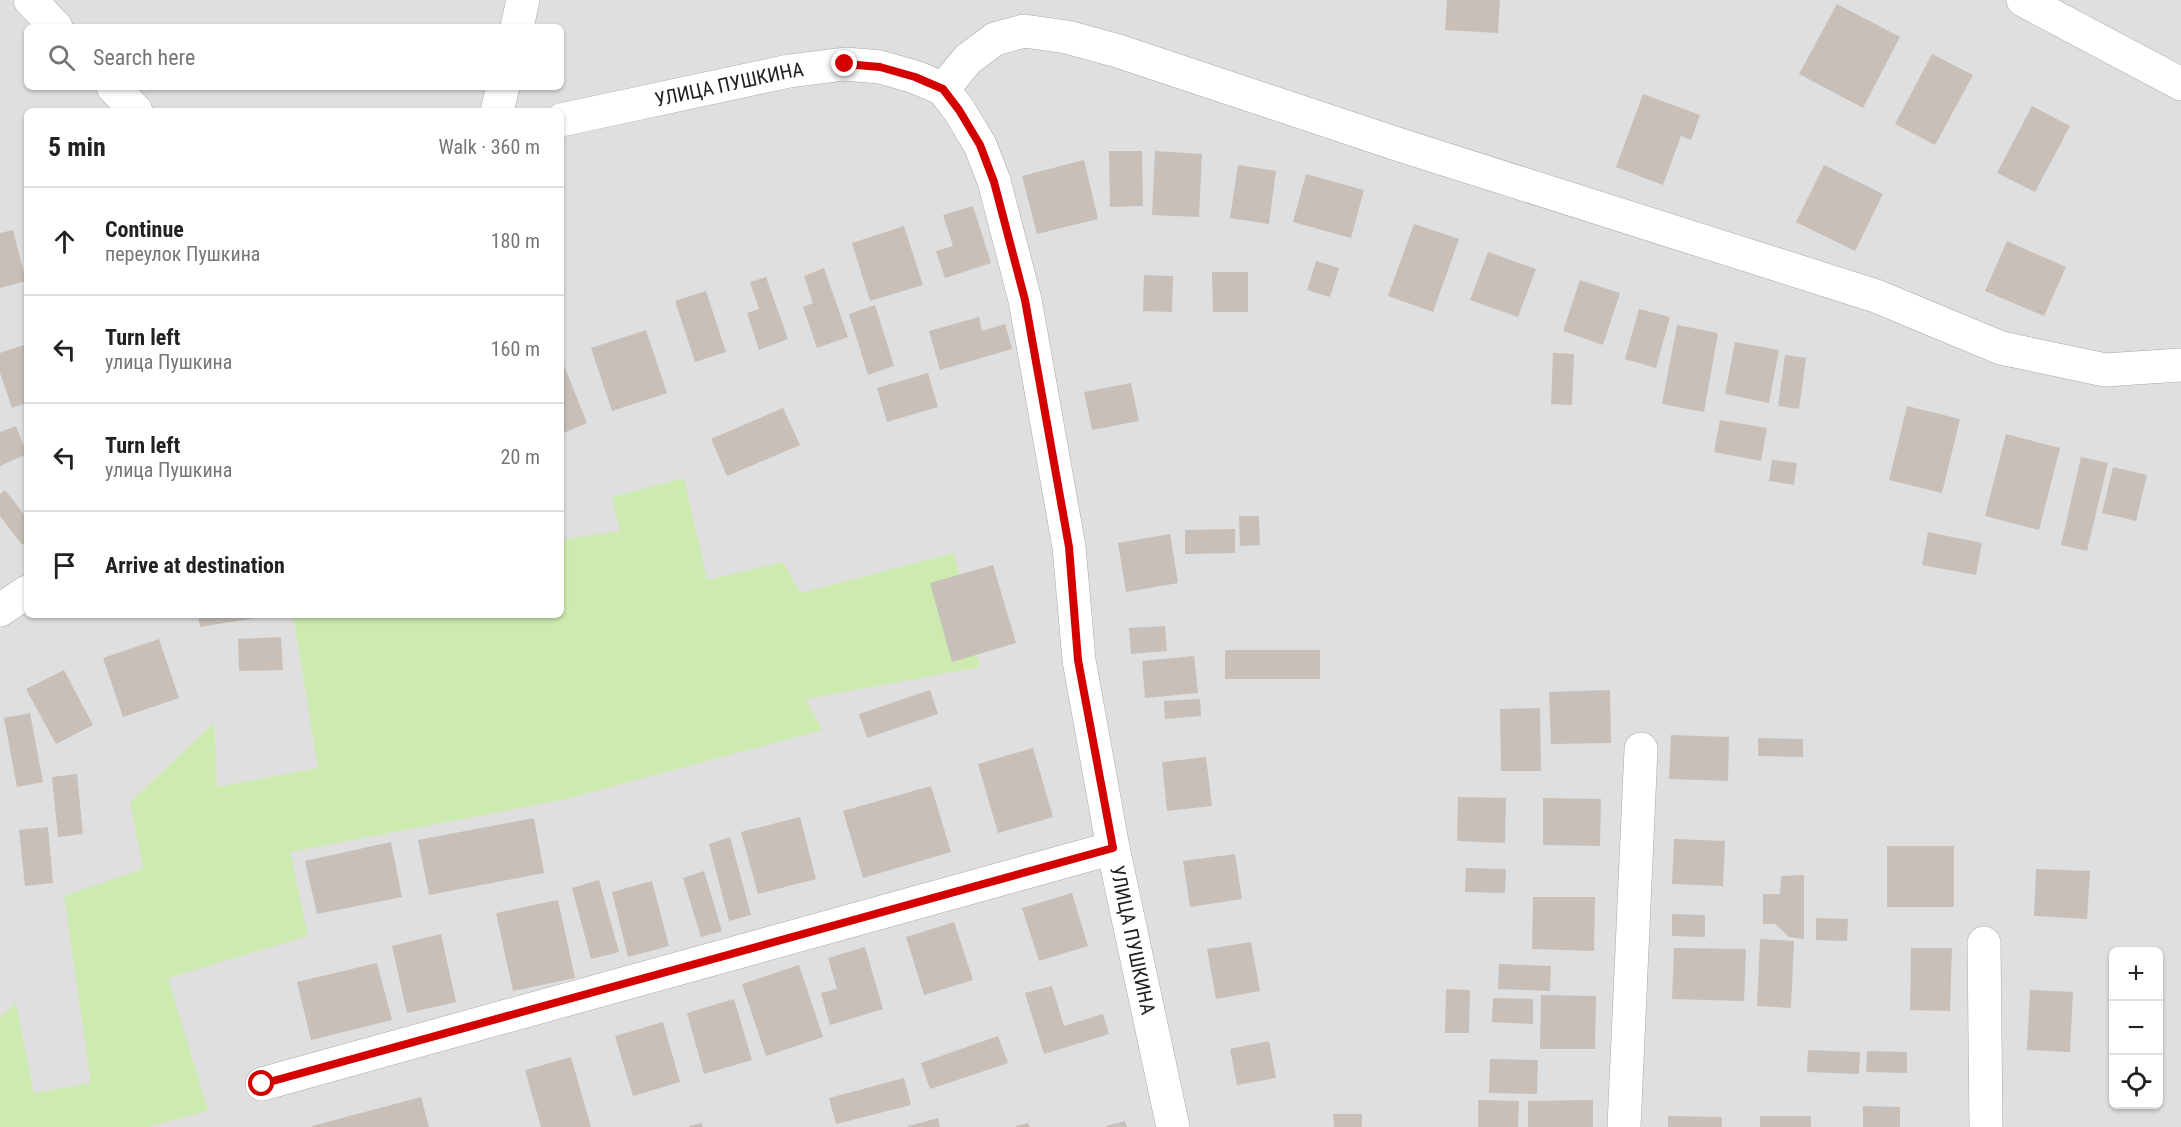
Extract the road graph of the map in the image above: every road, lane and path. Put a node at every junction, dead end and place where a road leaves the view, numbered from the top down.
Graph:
1 (30, 0) edge
2 (523, 0) edge
3 (2023, 0) edge
4 (53, 24) edge
5 (518, 24) edge
6 (2181, 84) edge
7 (943, 89) junction
8 (116, 90) edge
9 (502, 90) edge
10 (133, 108) edge
11 (498, 108) edge
12 (564, 119) edge
13 (2181, 365) edge
14 (24, 594) edge
15 (0, 610) edge
16 (1641, 749) dead end
17 (1113, 848) junction
18 (1984, 943) dead end
19 (262, 1084) dead end
20 (1173, 1127) edge
21 (1624, 1127) edge
22 (1986, 1127) edge

1 - 4 street
2 - 5 street
3 - 6 street
7 - 12 street, УЛИЦА ПУШКИНА
7 - 13 street
7 - 17 street, УЛИЦА ПУШКИНА
8 - 10 street
9 - 11 street
14 - 15 street
16 - 21 street
17 - 19 street
17 - 20 street, УЛИЦА ПУШКИНА
18 - 22 street

